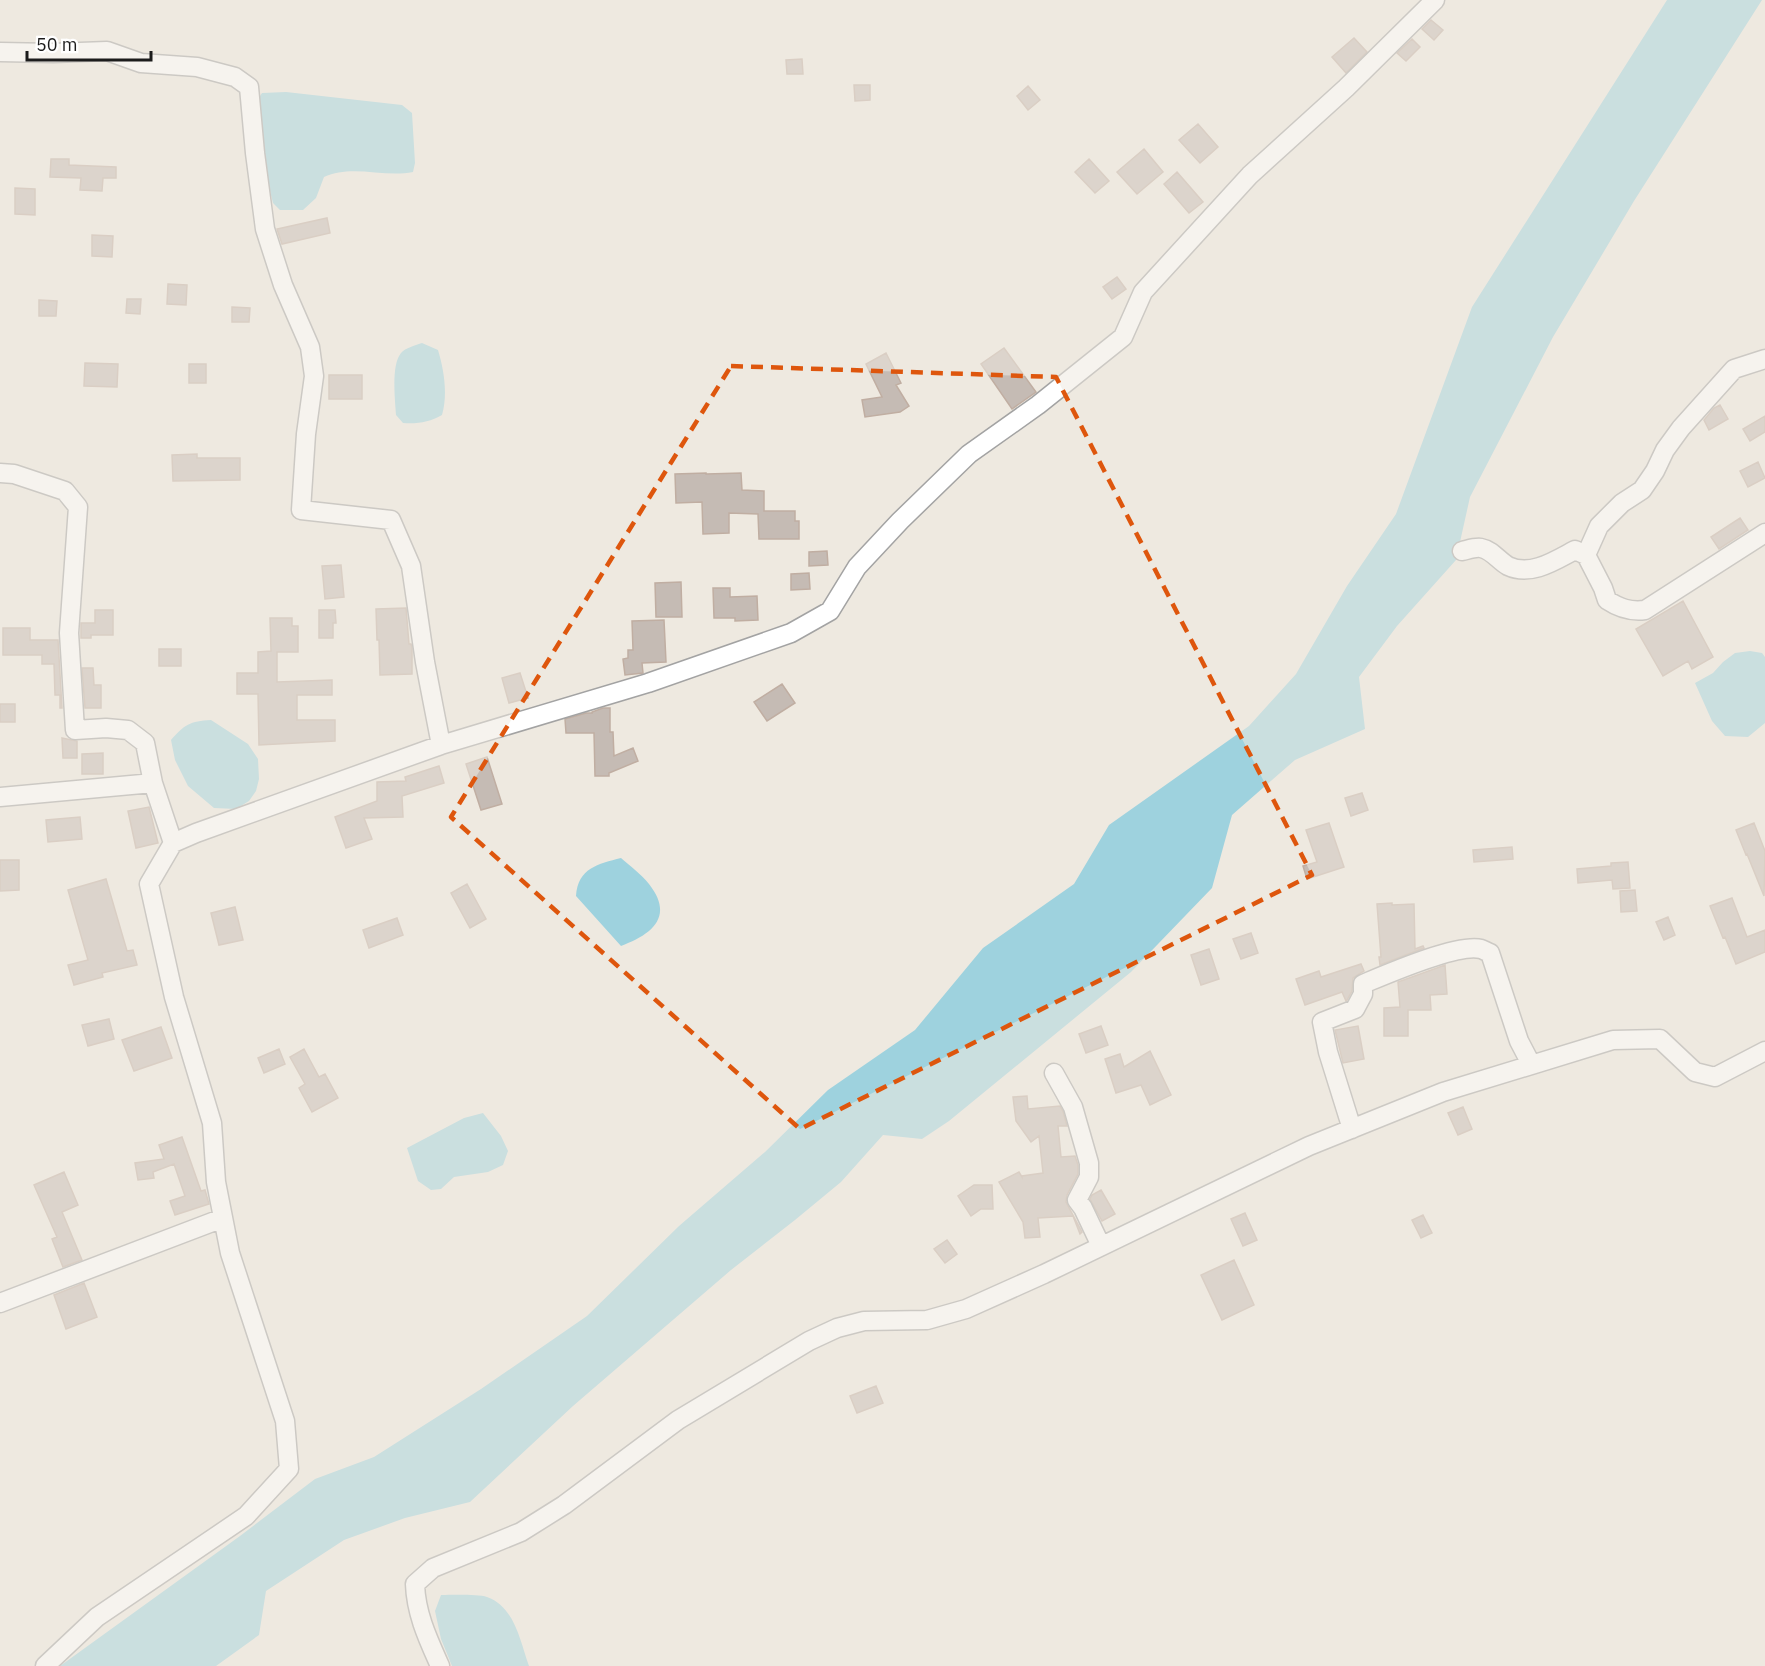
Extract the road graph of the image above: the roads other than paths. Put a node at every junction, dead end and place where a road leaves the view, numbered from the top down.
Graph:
1 (1435, 0) edge
2 (0, 52) edge
3 (1765, 359) edge
4 (0, 473) edge
5 (1765, 533) edge
6 (1462, 551) dead end
7 (1586, 555) junction
8 (441, 745) junction
9 (153, 783) junction
10 (0, 797) edge
11 (173, 843) junction
12 (1765, 1051) edge
13 (1531, 1064) junction
14 (1054, 1073) dead end
15 (1352, 1129) junction
16 (223, 1218) junction
17 (1101, 1246) junction
18 (0, 1303) edge
19 (45, 1666) edge
20 (440, 1666) edge

1 - 8 street
2 - 8 street
3 - 7 street
4 - 9 street
5 - 7 street
6 - 7 street
8 - 11 street
9 - 10 street
9 - 11 street
11 - 16 street
12 - 13 street
13 - 15 street
13 - 15 street
14 - 17 street
15 - 17 street
16 - 18 street
16 - 19 street
17 - 20 street

